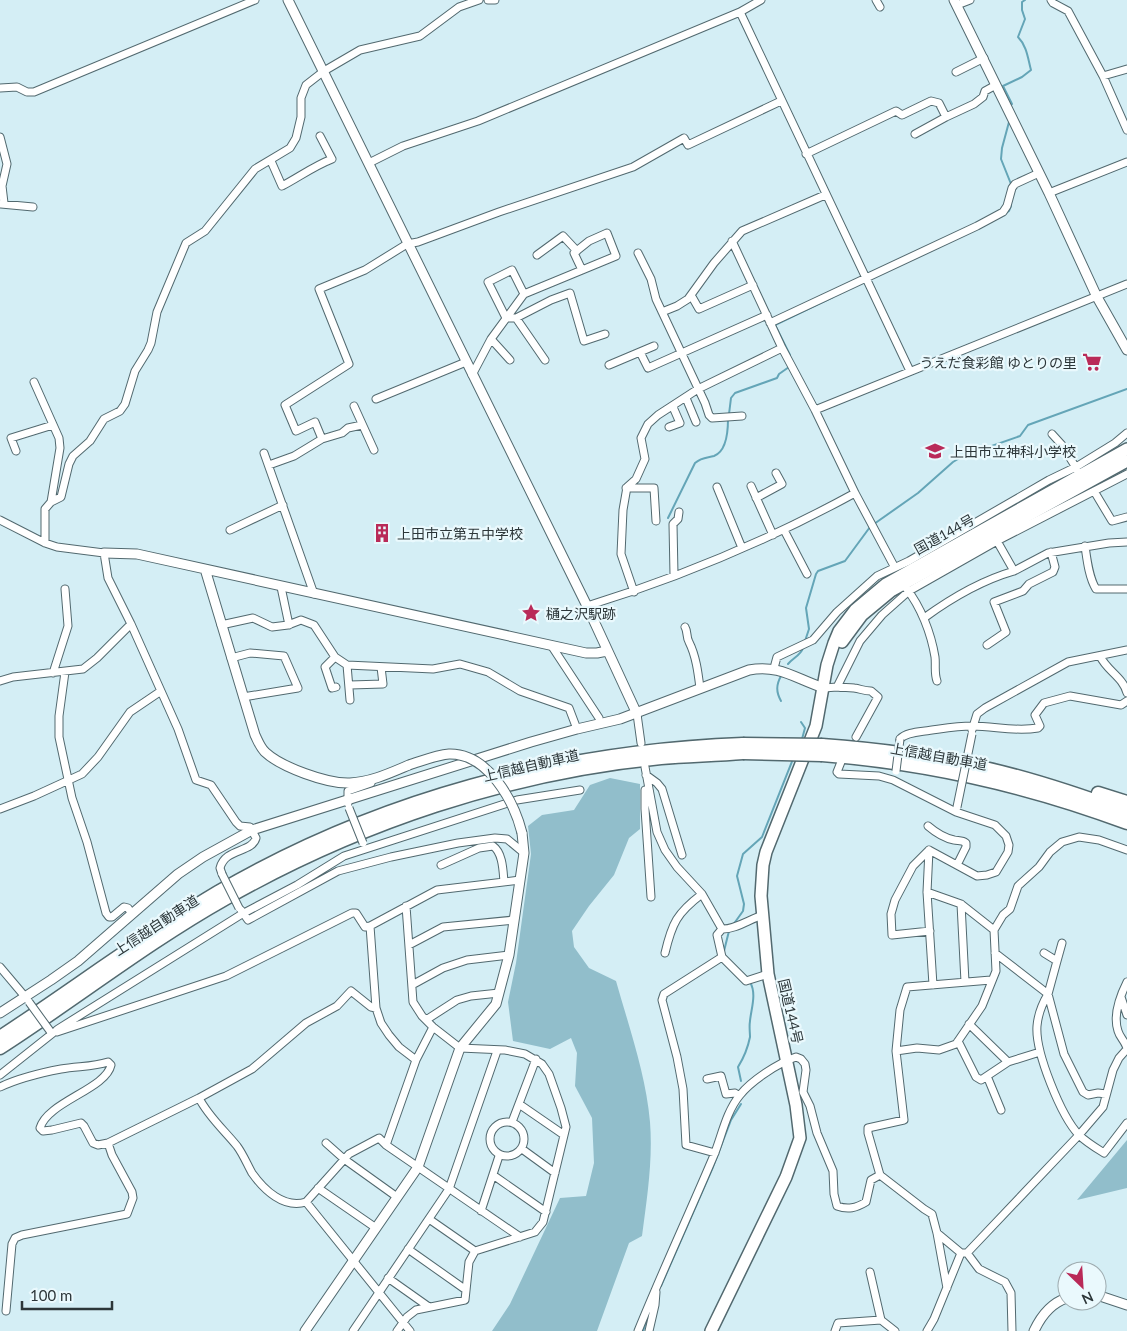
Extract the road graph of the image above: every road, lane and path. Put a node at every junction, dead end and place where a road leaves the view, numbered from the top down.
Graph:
1 (255, 0) edge
2 (288, 0) edge
3 (479, 0) edge
4 (488, 0) edge
5 (495, 0) edge
6 (761, 0) edge
7 (876, 0) edge
8 (970, 0) edge
9 (1051, 0) edge
10 (956, 3) edge
11 (880, 7) dead end
12 (740, 12) junction
13 (984, 58) junction
14 (1127, 70) edge
15 (324, 71) junction
16 (956, 72) dead end
17 (1103, 76) junction
18 (996, 84) junction
19 (0, 88) edge
20 (781, 102) junction
21 (946, 117) junction
22 (1127, 130) edge
23 (915, 134) dead end
24 (320, 136) dead end
25 (0, 137) edge
26 (806, 154) junction
27 (271, 161) junction
28 (1127, 162) edge
29 (369, 163) junction
30 (1039, 173) junction
31 (1049, 193) junction
32 (825, 195) junction
33 (2, 204) edge
34 (33, 207) dead end
35 (732, 241) junction
36 (407, 244) junction
37 (577, 251) junction
38 (638, 253) dead end
39 (537, 254) dead end
40 (582, 270) junction
41 (865, 279) junction
42 (1127, 284) edge
43 (752, 285) junction
44 (524, 294) junction
45 (691, 295) junction
46 (1097, 297) junction
47 (662, 312) junction
48 (767, 315) junction
49 (506, 318) junction
50 (516, 318) junction
51 (770, 323) junction
52 (605, 334) dead end
53 (491, 340) junction
54 (654, 346) dead end
55 (782, 348) junction
56 (1127, 350) edge
57 (640, 352) junction
58 (682, 355) junction
59 (510, 360) dead end
60 (545, 360) dead end
61 (466, 362) junction
62 (609, 365) dead end
63 (910, 371) junction
64 (472, 375) junction
65 (34, 382) dead end
66 (698, 389) junction
67 (686, 398) junction
68 (376, 399) dead end
69 (354, 406) dead end
70 (673, 407) junction
71 (815, 410) junction
72 (742, 416) dead end
73 (696, 422) dead end
74 (362, 424) junction
75 (53, 425) junction
76 (669, 427) dead end
77 (1127, 433) edge
78 (1052, 434) dead end
79 (322, 439) junction
80 (1127, 449) edge
81 (374, 450) dead end
82 (16, 451) dead end
83 (264, 453) dead end
84 (1127, 461) edge
85 (269, 465) junction
86 (776, 472) dead end
87 (1078, 472) junction
88 (1127, 474) edge
89 (751, 486) dead end
90 (717, 487) dead end
91 (626, 488) junction
92 (1094, 491) junction
93 (855, 493) junction
94 (756, 498) junction
95 (51, 502) junction
96 (283, 505) junction
97 (679, 512) dead end
98 (1127, 517) edge
99 (0, 520) edge
100 (656, 521) dead end
101 (230, 530) dead end
102 (784, 530) junction
103 (773, 535) junction
104 (997, 542) junction
105 (1127, 542) edge
106 (45, 543) junction
107 (1085, 546) junction
108 (742, 548) junction
109 (1051, 552) junction
110 (104, 553) junction
111 (894, 566) junction
112 (205, 569) junction
113 (1014, 570) junction
114 (807, 574) dead end
115 (674, 575) junction
116 (281, 587) junction
117 (906, 587) junction
118 (65, 589) dead end
119 (1127, 589) edge
120 (634, 592) junction
121 (314, 594) junction
122 (587, 606) junction
123 (924, 618) junction
124 (131, 624) junction
125 (221, 625) junction
126 (289, 625) junction
127 (685, 627) dead end
128 (551, 645) junction
129 (987, 645) dead end
130 (1127, 650) edge
131 (607, 651) junction
132 (1100, 656) junction
133 (336, 657) junction
134 (231, 658) junction
135 (347, 665) junction
136 (381, 667) junction
137 (774, 668) junction
138 (65, 672) junction
139 (53, 673) junction
140 (0, 681) edge
141 (937, 681) dead end
142 (350, 685) junction
143 (336, 687) dead end
144 (837, 687) junction
145 (700, 688) junction
146 (824, 688) junction
147 (161, 691) junction
148 (1127, 692) edge
149 (243, 697) junction
150 (350, 700) dead end
151 (1127, 701) edge
152 (637, 714) junction
153 (599, 718) dead end
154 (577, 729) junction
155 (972, 730) junction
156 (856, 737) dead end
157 (641, 743) dead end
158 (743, 749) junction
159 (822, 750) junction
160 (841, 762) dead end
161 (986, 768) junction
162 (645, 771) junction
163 (947, 771) junction
164 (383, 776) junction
165 (887, 779) junction
166 (68, 780) junction
167 (580, 790) dead end
168 (1127, 802) edge
169 (348, 803) junction
170 (0, 809) edge
171 (956, 810) junction
172 (1127, 812) edge
173 (1127, 823) edge
174 (928, 826) dead end
175 (252, 830) junction
176 (1127, 833) edge
177 (364, 846) junction
178 (929, 850) junction
179 (1127, 850) edge
180 (524, 853) junction
181 (682, 855) dead end
182 (957, 865) junction
183 (441, 866) dead end
184 (520, 880) junction
185 (504, 882) junction
186 (927, 892) junction
187 (702, 894) junction
188 (650, 897) dead end
189 (961, 904) junction
190 (406, 906) junction
191 (241, 911) junction
192 (132, 914) junction
193 (763, 915) junction
194 (514, 920) junction
195 (370, 926) junction
196 (728, 929) junction
197 (994, 930) junction
198 (930, 931) junction
199 (1062, 943) dead end
200 (408, 945) junction
201 (665, 953) dead end
202 (995, 953) junction
203 (1044, 953) dead end
204 (509, 955) junction
205 (722, 956) junction
206 (1057, 961) junction
207 (0, 967) edge
208 (768, 974) junction
209 (991, 980) junction
210 (965, 982) junction
211 (1127, 982) edge
212 (412, 985) junction
213 (933, 985) junction
214 (499, 994) junction
215 (1048, 994) junction
216 (1121, 996) junction
217 (28, 1000) junction
218 (376, 1008) junction
219 (0, 1013) edge
220 (1127, 1016) edge
221 (426, 1020) junction
222 (969, 1024) junction
223 (432, 1027) junction
224 (51, 1032) junction
225 (0, 1037) edge
226 (958, 1041) junction
227 (0, 1048) edge
228 (460, 1048) junction
229 (497, 1051) junction
230 (896, 1051) junction
231 (1040, 1052) junction
232 (536, 1059) junction
233 (416, 1060) junction
234 (787, 1060) junction
235 (1008, 1062) junction
236 (0, 1075) edge
237 (987, 1076) junction
238 (708, 1079) dead end
239 (0, 1087) edge
240 (1106, 1094) junction
241 (739, 1096) junction
242 (199, 1098) junction
243 (519, 1104) junction
244 (1001, 1110) dead end
245 (512, 1122) junction
246 (1127, 1123) edge
247 (564, 1135) junction
248 (1079, 1135) junction
249 (326, 1143) dead end
250 (108, 1144) junction
251 (386, 1145) junction
252 (522, 1149) junction
253 (714, 1153) junction
254 (499, 1156) junction
255 (344, 1159) junction
256 (418, 1167) junction
257 (555, 1174) junction
258 (493, 1175) junction
259 (880, 1175) junction
260 (318, 1188) junction
261 (449, 1189) junction
262 (397, 1197) junction
263 (306, 1202) junction
264 (481, 1211) junction
265 (546, 1212) junction
266 (429, 1219) junction
267 (376, 1228) junction
268 (937, 1233) junction
269 (520, 1237) junction
270 (408, 1249) junction
271 (475, 1251) junction
272 (964, 1253) junction
273 (354, 1260) junction
274 (870, 1272) dead end
275 (388, 1278) junction
276 (657, 1285) junction
277 (947, 1288) junction
278 (466, 1290) junction
279 (378, 1294) junction
280 (1107, 1298) edge
281 (1057, 1304) edge
282 (1127, 1305) edge
283 (429, 1307) junction
284 (6, 1311) dead end
285 (881, 1320) junction
286 (404, 1323) junction
287 (305, 1331) edge
288 (353, 1331) edge
289 (397, 1331) edge
290 (410, 1331) edge
291 (638, 1331) edge
292 (649, 1331) edge
293 (711, 1331) edge
294 (835, 1331) edge
295 (895, 1331) edge
296 (927, 1331) edge
297 (1012, 1331) edge
298 (1034, 1331) edge

1 - 19 street
2 - 15 street
3 - 15 street
4 - 5 street
6 - 12 street
7 - 11 street
8 - 10 street
9 - 17 street
10 - 13 street
12 - 20 street
12 - 29 street
13 - 16 street
13 - 18 street
14 - 17 street
15 - 27 street
15 - 29 street
17 - 22 street
18 - 21 street
18 - 30 street
20 - 26 street
20 - 36 street
21 - 23 street
21 - 26 street
24 - 27 street
25 - 33 street
26 - 32 street
27 - 95 street
28 - 31 street
29 - 36 street
30 - 31 street
30 - 41 street
31 - 46 street
32 - 35 street
32 - 41 street
33 - 34 street
35 - 43 street
35 - 45 street
36 - 61 street
36 - 79 street
37 - 39 street
37 - 40 street
37 - 40 street
38 - 47 street
40 - 44 street
41 - 51 street
41 - 63 street
42 - 46 street
43 - 45 street
43 - 48 street
44 - 49 street
44 - 49 street
45 - 47 street
46 - 56 street
46 - 63 street
47 - 58 street
48 - 51 street
48 - 58 street
49 - 50 street
49 - 53 street
50 - 52 street
50 - 60 street
51 - 55 street
53 - 59 street
53 - 64 street
54 - 57 street
55 - 66 street
55 - 71 street
57 - 58 street
57 - 62 street
58 - 66 street
61 - 64 street
61 - 68 street
63 - 71 street
64 - 122 street
65 - 75 street
66 - 67 street
66 - 72 street
67 - 70 street
67 - 73 street
69 - 74 street
70 - 76 street
70 - 91 street
71 - 93 street
74 - 79 street
74 - 81 street
75 - 82 street
75 - 95 street
77 - 87 street
78 - 87 street
79 - 85 street
80 - 87 highway, 国道144号
83 - 85 street
84 - 117 highway, 国道144号
85 - 96 street
86 - 94 street
87 - 111 street
87 - 146 highway, 国道144号
88 - 92 street
89 - 94 street
90 - 108 street
91 - 100 street
91 - 120 street
92 - 98 street
92 - 104 street
93 - 102 street
93 - 111 street
94 - 103 street
95 - 106 street
96 - 101 street
96 - 121 street
97 - 115 street
99 - 106 street
102 - 103 street
102 - 114 street
103 - 108 street
104 - 113 street
104 - 117 street
105 - 107 street
106 - 110 street
107 - 109 street
107 - 119 street
108 - 115 street
109 - 113 street
109 - 129 street
110 - 112 street
110 - 124 street
111 - 137 street
112 - 116 street
112 - 125 street
113 - 123 street
115 - 120 street
116 - 121 street
116 - 126 street
117 - 123 street
117 - 144 street
117 - 146 highway, 国道144号
118 - 139 street
120 - 122 street
121 - 128 street
122 - 131 street
123 - 141 street
124 - 138 street
124 - 147 street
125 - 126 street
125 - 134 street
126 - 133 street
127 - 145 street
128 - 131 street
128 - 153 street
130 - 132 street
131 - 152 street
132 - 148 street
132 - 155 street
133 - 135 street
133 - 143 street
134 - 149 street
134 - 149 street
135 - 136 street
135 - 142 street
136 - 142 street
136 - 154 street
137 - 145 street
137 - 146 street
138 - 139 street
138 - 166 street
139 - 140 street
142 - 150 street
144 - 146 street
144 - 156 street
145 - 152 street
146 - 193 highway, 国道144号
147 - 166 street
147 - 175 street
149 - 164 street
151 - 155 street
152 - 154 street
152 - 157 street
154 - 169 street
155 - 165 street, bridge
155 - 171 street, bridge
158 - 159 highway, 上信越自動車道, bridge
158 - 225 highway, 上信越自動車道
158 - 227 highway, 上信越自動車道
159 - 161 highway, 上信越自動車道
159 - 163 highway, 上信越自動車道
160 - 165 street
161 - 168 highway
161 - 172 highway, 上信越自動車道
162 - 181 street
162 - 187 street
162 - 188 street
163 - 173 highway, 上信越自動車道
163 - 176 highway
164 - 169 street
164 - 180 street, bridge
165 - 171 street
166 - 170 street
166 - 192 street
167 - 177 street
169 - 175 street
169 - 177 street, bridge
171 - 182 street
174 - 182 street
175 - 191 street, bridge
175 - 192 street
177 - 191 street
178 - 182 street
178 - 186 street
178 - 198 street
179 - 197 street
180 - 184 street
180 - 191 street
183 - 185 street
184 - 185 street
184 - 194 street
185 - 190 street
186 - 189 street
186 - 198 street
187 - 196 street
187 - 201 street
189 - 197 street
189 - 210 street
190 - 195 street
190 - 200 street
191 - 224 street
192 - 217 street
193 - 196 street
193 - 208 highway, 国道144号
194 - 200 street
194 - 204 street
195 - 218 street
195 - 224 street
196 - 205 street
197 - 202 street
198 - 213 street
199 - 206 street
200 - 212 street
202 - 209 street
202 - 215 street
203 - 206 street
204 - 212 street
204 - 214 street
205 - 208 street
205 - 253 street
206 - 215 street
207 - 217 street
208 - 234 highway, 国道144号
209 - 210 street
209 - 222 street
210 - 213 street
211 - 216 street
212 - 221 street
213 - 230 street
214 - 221 street
214 - 228 street
215 - 231 street
215 - 240 street
216 - 220 street
216 - 240 street
217 - 219 street
217 - 224 street, bridge
218 - 233 street
218 - 242 street
221 - 223 street
222 - 226 street
222 - 235 street
223 - 228 street
223 - 233 street
224 - 236 street
226 - 230 street
226 - 237 street
228 - 229 street
228 - 256 street
229 - 232 street
229 - 261 street
230 - 259 street
231 - 235 street
231 - 248 street
232 - 243 street
232 - 247 street
233 - 251 street
234 - 241 street
234 - 259 street
234 - 293 highway, 国道144号
235 - 237 street
237 - 244 street
238 - 241 street
239 - 250 street
240 - 248 street
241 - 253 street
242 - 250 street
242 - 263 street
243 - 245 street
243 - 247 street
245 - 252 street
245 - 254 street
246 - 248 street
247 - 257 street
248 - 272 street
249 - 255 street
250 - 284 street
251 - 255 street
251 - 256 street
252 - 254 street
252 - 257 street
253 - 276 street
254 - 258 street
255 - 260 street
255 - 262 street
256 - 261 street
256 - 262 street
257 - 265 street
258 - 264 street
258 - 265 street
259 - 268 street
260 - 263 street
260 - 267 street
261 - 264 street
261 - 266 street
262 - 267 street
263 - 273 street
264 - 269 street
265 - 269 street
266 - 270 street
266 - 271 street
267 - 273 street
268 - 272 street
268 - 277 street
269 - 271 street
270 - 275 street
270 - 278 street
271 - 278 street
272 - 277 street
272 - 297 street
273 - 279 street
273 - 287 street
274 - 285 street
275 - 279 street
275 - 283 street
276 - 291 street
276 - 292 street
277 - 296 street
278 - 283 street
279 - 286 street
279 - 288 street
280 - 282 street
281 - 298 street
283 - 286 street
285 - 294 street
285 - 295 street
286 - 289 street
286 - 290 street

